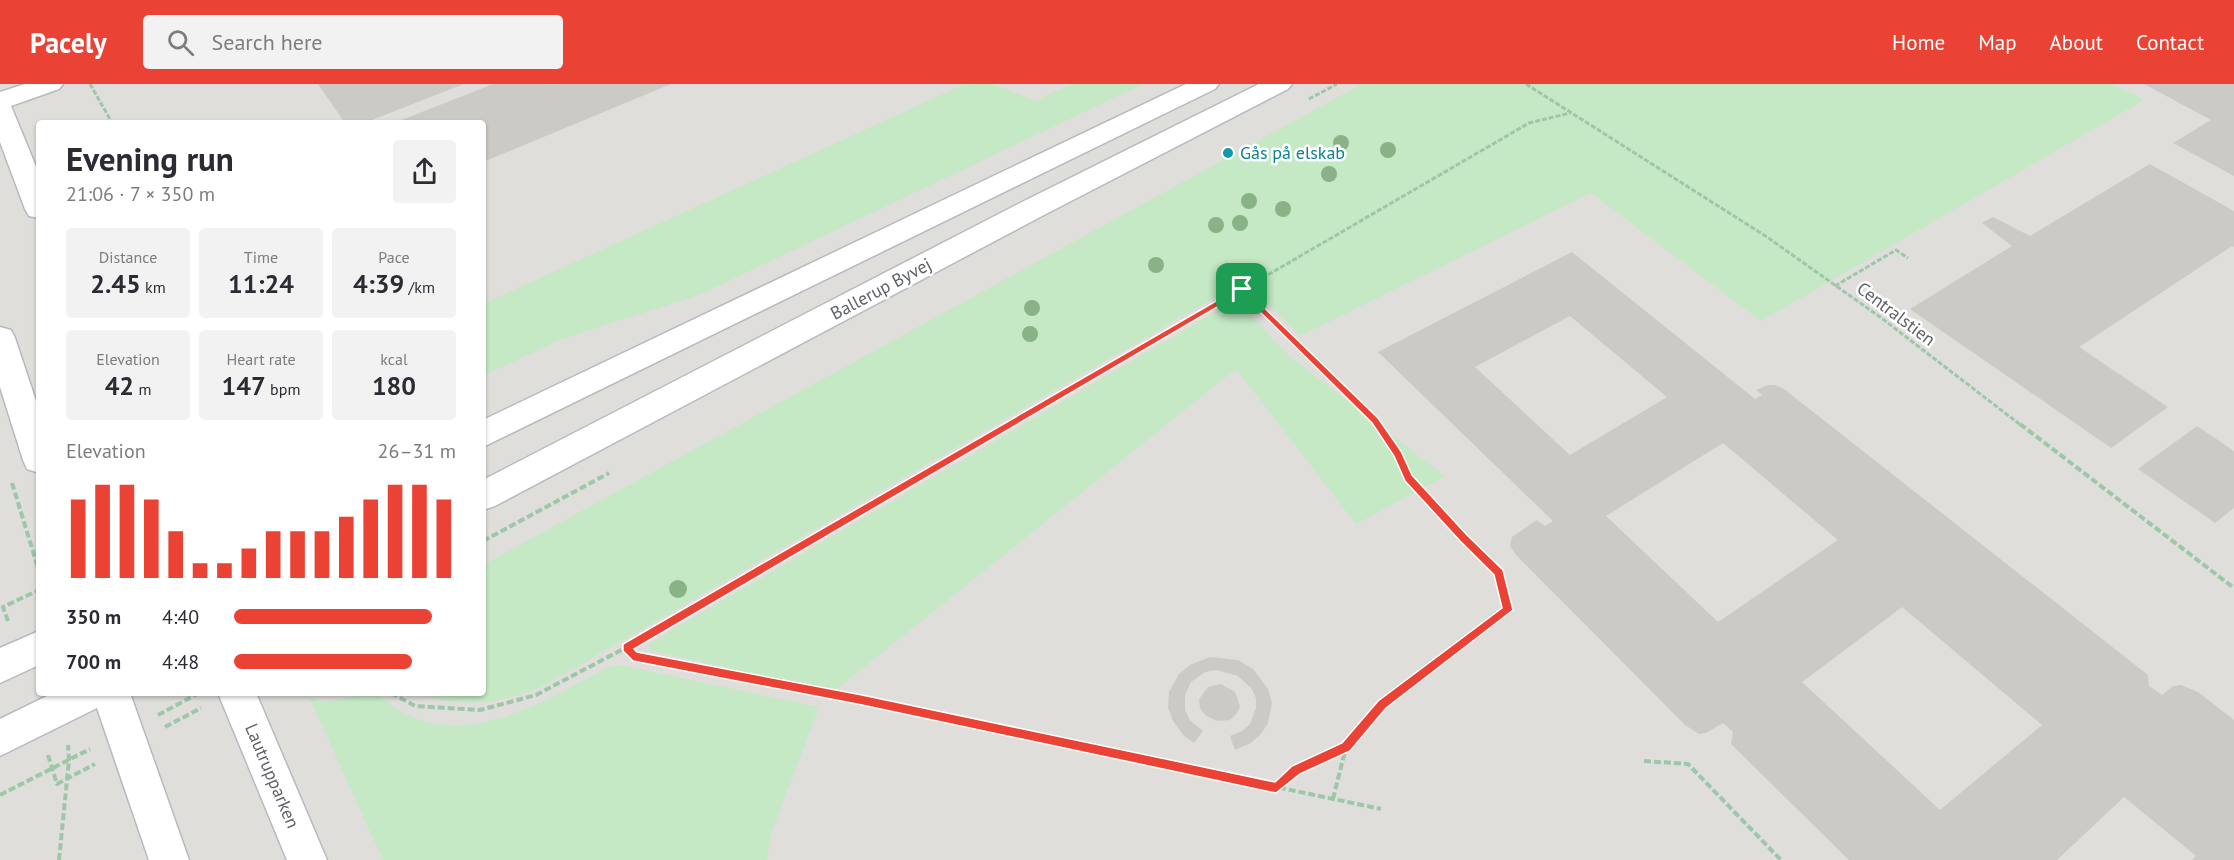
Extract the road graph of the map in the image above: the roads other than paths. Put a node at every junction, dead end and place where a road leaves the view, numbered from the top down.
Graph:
1 (50, 84) edge
2 (1206, 84) edge
3 (1280, 84) edge
4 (0, 101) edge
5 (0, 108) edge
6 (36, 201) edge
7 (0, 338) edge
8 (486, 433) edge
9 (36, 451) edge
10 (486, 494) edge
11 (36, 648) edge
12 (0, 666) edge
13 (85, 696) edge
14 (112, 696) edge
15 (238, 696) edge
16 (0, 738) edge
17 (169, 860) edge
18 (307, 860) edge

1 - 4 main road
2 - 8 main road
3 - 10 main road, Ballerup Byvej
5 - 6 main road
7 - 9 main road
11 - 12 main road
13 - 16 main road
14 - 17 main road
15 - 18 main road, Lautrupparken

